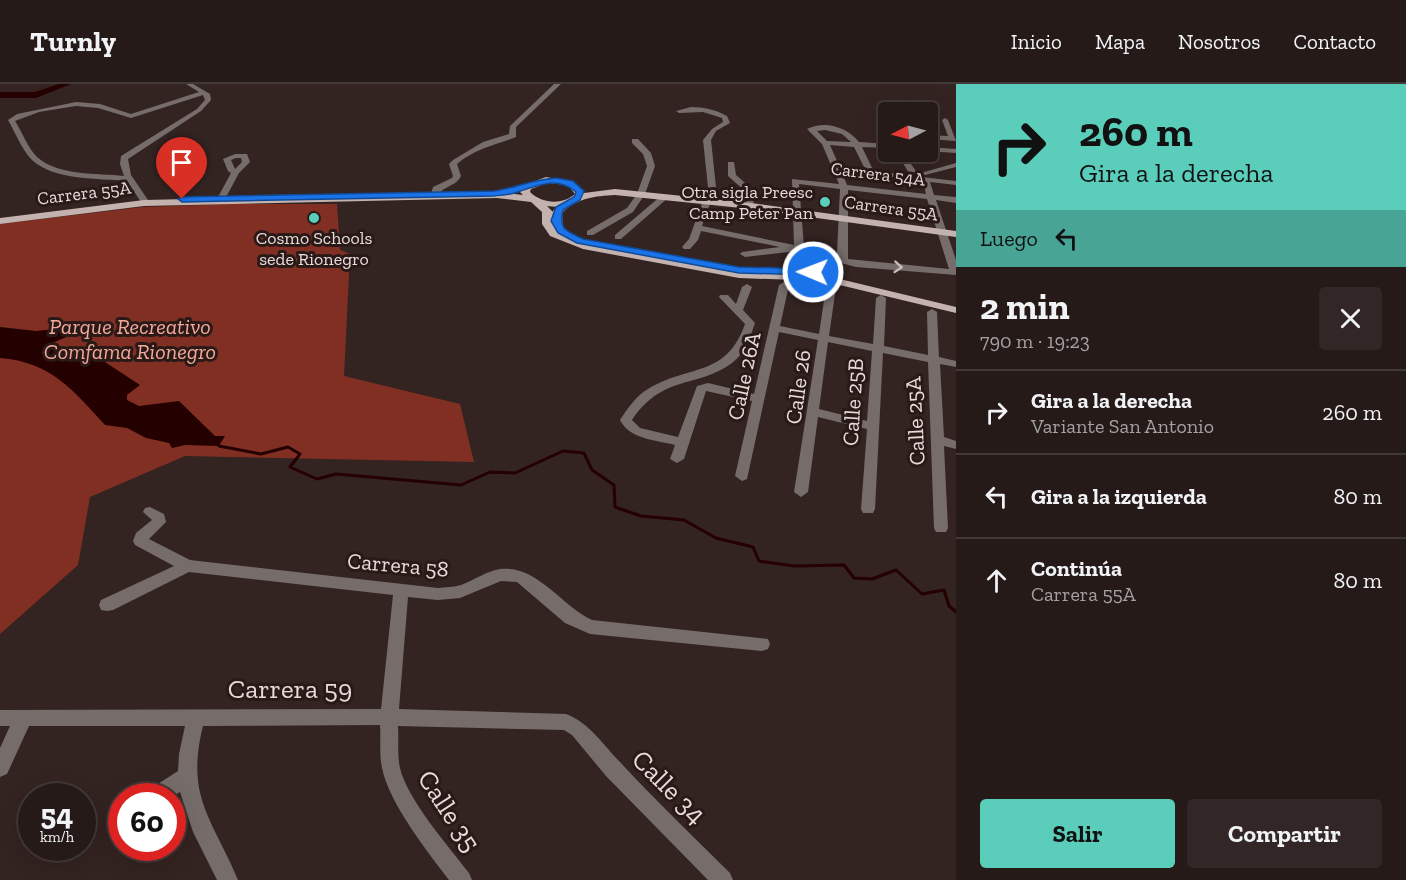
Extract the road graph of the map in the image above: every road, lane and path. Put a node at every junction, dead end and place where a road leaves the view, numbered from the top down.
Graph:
1 (189, 84) edge
2 (558, 84) edge
3 (203, 93) junction
4 (679, 111) dead end
5 (945, 120) dead end
6 (938, 138) edge
7 (954, 139) edge
8 (635, 141) dead end
9 (825, 143) junction
10 (855, 143) junction
11 (878, 145) edge
12 (938, 149) edge
13 (956, 151) edge
14 (904, 162) edge
15 (935, 162) edge
16 (731, 164) dead end
17 (956, 165) edge
18 (939, 169) junction
19 (237, 172) dead end
20 (839, 172) junction
21 (910, 173) junction
22 (872, 176) junction
23 (925, 176) junction
24 (130, 179) junction
25 (956, 183) edge
26 (844, 186) junction
27 (527, 187) junction
28 (577, 187) junction
29 (607, 192) junction
30 (641, 194) junction
31 (433, 195) junction
32 (665, 197) junction
33 (932, 197) junction
34 (221, 198) junction
35 (144, 200) junction
36 (534, 200) junction
37 (572, 200) junction
38 (956, 200) edge
39 (706, 201) junction
40 (751, 206) junction
41 (798, 212) junction
42 (844, 218) junction
43 (0, 220) edge
44 (697, 228) junction
45 (941, 232) junction
46 (590, 233) dead end
47 (956, 234) edge
48 (618, 237) dead end
49 (687, 247) dead end
50 (799, 248) junction
51 (745, 254) dead end
52 (842, 257) junction
53 (956, 272) edge
54 (784, 285) dead end
55 (747, 287) dead end
56 (831, 288) dead end
57 (724, 297) dead end
58 (881, 298) dead end
59 (956, 305) edge
60 (737, 309) junction
61 (956, 310) edge
62 (932, 312) dead end
63 (774, 328) junction
64 (825, 338) junction
65 (878, 348) junction
66 (933, 359) junction
67 (956, 364) edge
68 (702, 372) junction
69 (721, 390) junction
70 (759, 399) junction
71 (814, 412) junction
72 (873, 426) junction
73 (936, 440) junction
74 (682, 443) junction
75 (956, 445) edge
76 (677, 459) dead end
77 (742, 476) dead end
78 (801, 492) dead end
79 (868, 509) dead end
80 (150, 512) dead end
81 (941, 528) dead end
82 (188, 566) junction
83 (401, 590) junction
84 (107, 606) dead end
85 (762, 644) dead end
86 (197, 716) junction
87 (389, 717) junction
88 (0, 718) edge
89 (23, 719) junction
90 (578, 729) joint
91 (0, 768) edge
92 (187, 776) junction
93 (176, 783) edge
94 (228, 880) edge
95 (462, 880) edge
96 (723, 880) edge

1 - 3 street
2 - 31 street
3 - 24 street
3 - 24 street
4 - 39 street
5 - 7 street
6 - 7 street
8 - 30 street
9 - 10 street
9 - 10 street
9 - 20 street
10 - 11 street
10 - 22 street
12 - 13 street
14 - 21 street
15 - 18 street
16 - 40 street
17 - 18 street
18 - 23 street
19 - 34 street
20 - 22 street
20 - 26 street
21 - 22 street
21 - 23 street
23 - 25 street
23 - 33 street
24 - 35 street
26 - 33 street, Carrera 54A
26 - 41 street, Carrera 54A
26 - 42 street
27 - 28 main road, Carrera 55A
27 - 31 main road, Carrera 55A
27 - 36 main road
28 - 29 main road, Carrera 55A
28 - 37 main road
29 - 30 main road, Carrera 55A
29 - 37 main road, Carrera 55A
30 - 32 main road, Carrera 55A
30 - 46 street
31 - 34 main road, Carrera 55A
32 - 39 main road, Carrera 55A
32 - 48 street
33 - 38 street, Carrera 54A
33 - 45 street
34 - 35 main road, Carrera 55A
35 - 43 main road, Carrera 55A
36 - 37 main road, Carrera 55A
36 - 43 main road, Carrera 55A
36 - 61 main road
37 - 59 main road
39 - 40 main road, Carrera 55A
39 - 44 street
40 - 41 main road, Carrera 55A
41 - 42 main road, Carrera 55A
41 - 50 street
42 - 45 main road, Carrera 55A
42 - 52 street
44 - 49 street
44 - 50 street
45 - 47 main road, Carrera 55A
45 - 53 street
50 - 51 street
50 - 52 street
52 -> 53 street
54 - 63 street, Calle 26A
55 - 60 street
56 - 64 street, Calle 26
57 - 60 street
58 - 65 street, Calle 25B
60 - 68 street
62 - 66 street, Calle 25A
63 - 64 street
63 - 70 street, Calle 26A
64 - 65 street
64 - 71 street, Calle 26
65 - 66 street
65 - 72 street, Calle 25B
66 - 67 street
66 - 73 street, Calle 25A
68 - 69 street
68 - 74 street
69 - 70 street
69 - 74 street
70 - 77 street, Calle 26A
71 - 72 street
71 - 78 street, Calle 26
72 - 79 street, Calle 25B
73 - 75 street
73 - 81 street, Calle 25A
74 - 76 street
80 - 82 street
82 - 83 street, Carrera 58
82 - 84 street
83 - 85 street, Carrera 58
83 - 87 street, Calle 35
86 - 87 street, Carrera 59
86 - 89 street, Carrera 59
86 - 92 street
87 - 90 street, Carrera 59
87 - 95 street, Calle 35
88 - 89 street, Carrera 59
89 - 91 street
90 - 96 street, Calle 34
92 - 93 street
92 - 94 street

